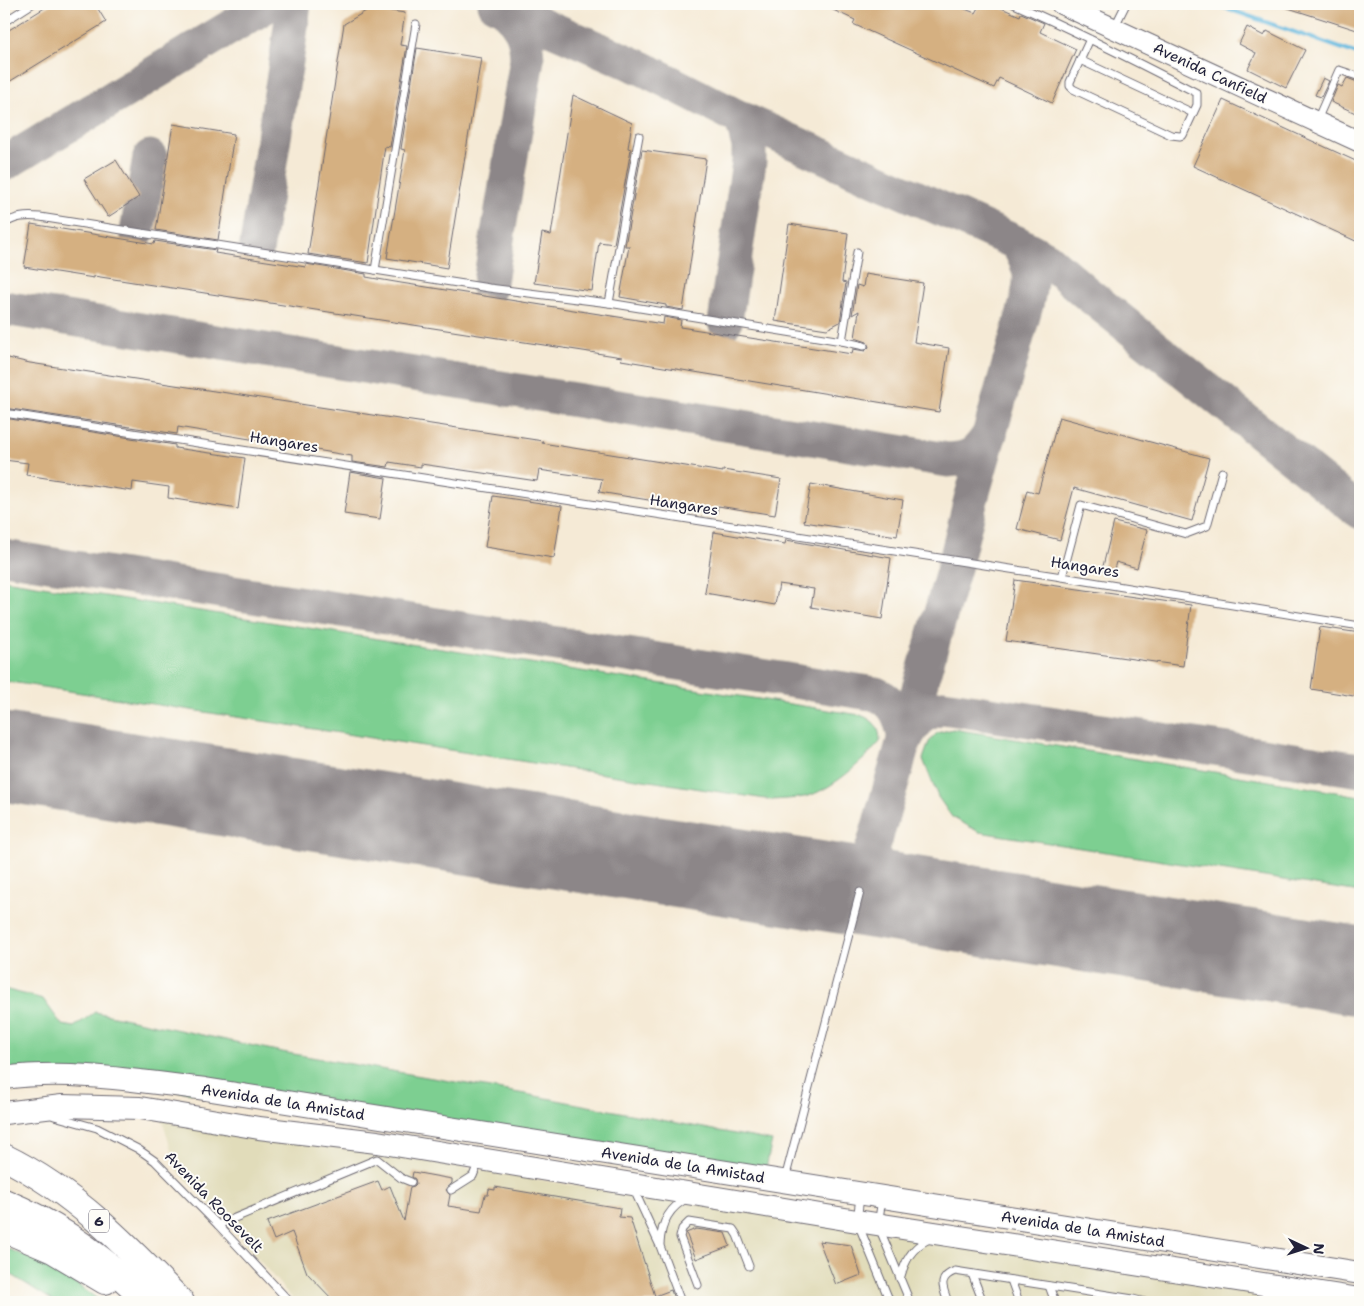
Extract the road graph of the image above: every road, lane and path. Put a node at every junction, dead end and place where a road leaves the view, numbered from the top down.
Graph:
1 (32, 4) edge
2 (1014, 4) edge
3 (1126, 4) edge
4 (1058, 10) edge
5 (4, 22) edge
6 (416, 24) dead end
7 (1114, 28) junction
8 (1090, 39) junction
9 (1080, 60) junction
10 (1360, 77) edge
11 (1193, 113) junction
12 (1316, 121) junction
13 (639, 136) dead end
14 (1360, 142) edge
15 (4, 224) edge
16 (857, 252) dead end
17 (375, 270) junction
18 (609, 303) junction
19 (842, 341) junction
20 (864, 346) dead end
21 (4, 413) edge
22 (1222, 472) dead end
23 (1062, 577) junction
24 (1360, 626) edge
25 (860, 892) dead end
26 (4, 1078) edge
27 (13, 1112) edge
28 (377, 1151) junction
29 (4, 1157) edge
30 (481, 1159) junction
31 (411, 1182) dead end
32 (784, 1182) junction
33 (631, 1183) junction
34 (451, 1190) dead end
35 (860, 1194) junction
36 (698, 1195) junction
37 (882, 1198) junction
38 (4, 1202) edge
39 (868, 1223) junction
40 (218, 1224) junction
41 (4, 1229) edge
42 (941, 1234) junction
43 (660, 1246) junction
44 (749, 1266) dead end
45 (972, 1274) junction
46 (900, 1280) junction
47 (1011, 1280) junction
48 (698, 1285) dead end
49 (1049, 1286) junction
50 (1344, 1287) edge
51 (1133, 1301) edge
52 (132, 1302) edge
53 (148, 1302) edge
54 (181, 1302) edge
55 (290, 1302) edge
56 (682, 1302) edge
57 (890, 1302) edge
58 (910, 1302) edge
59 (948, 1302) edge
60 (983, 1302) edge
61 (1019, 1302) edge
62 (1055, 1302) edge
63 (1145, 1302) edge

1 - 5 lane
2 - 4 lane
3 - 7 lane
4 - 7 main road, Avenida Canfield
4 - 8 lane
6 - 17 lane
7 - 12 main road, Avenida Canfield
8 - 9 lane
8 - 11 lane
9 - 11 lane
9 - 11 lane
10 - 12 lane
12 - 14 main road, Avenida Canfield
13 - 18 lane
15 - 17 lane
16 - 19 lane
17 - 18 lane
18 - 19 lane
19 - 20 lane
21 - 23 lane, Hangares
22 - 23 lane
23 - 24 lane, Hangares
25 - 32 lane
26 - 32 main road, Avenida de la Amistad
27 - 28 main road, Avenida de la Amistad
27 - 40 lane, Avenida Roosevelt
28 - 30 main road, Avenida de la Amistad
28 - 31 lane
28 - 40 lane
29 - 54 highway, 6
30 - 33 main road, Avenida de la Amistad
30 - 34 lane
32 - 35 main road, Avenida de la Amistad
33 - 36 main road, Avenida de la Amistad
33 - 43 lane
35 - 37 main road, Avenida de la Amistad
35 - 39 lane
36 - 39 main road, Avenida de la Amistad
36 - 43 lane
37 - 39 lane
37 - 50 main road, Avenida de la Amistad
38 - 53 highway, 6
39 - 42 main road, Avenida de la Amistad
39 - 46 lane
39 - 57 lane
40 - 55 lane, Avenida Roosevelt
41 - 52 highway
42 - 46 lane
42 - 50 main road, Avenida de la Amistad
43 - 56 lane
44 - 48 lane
45 - 47 lane
45 - 59 lane
45 - 60 lane
46 - 58 lane
47 - 49 lane
47 - 61 lane
49 - 51 lane
49 - 62 lane
51 - 63 lane

